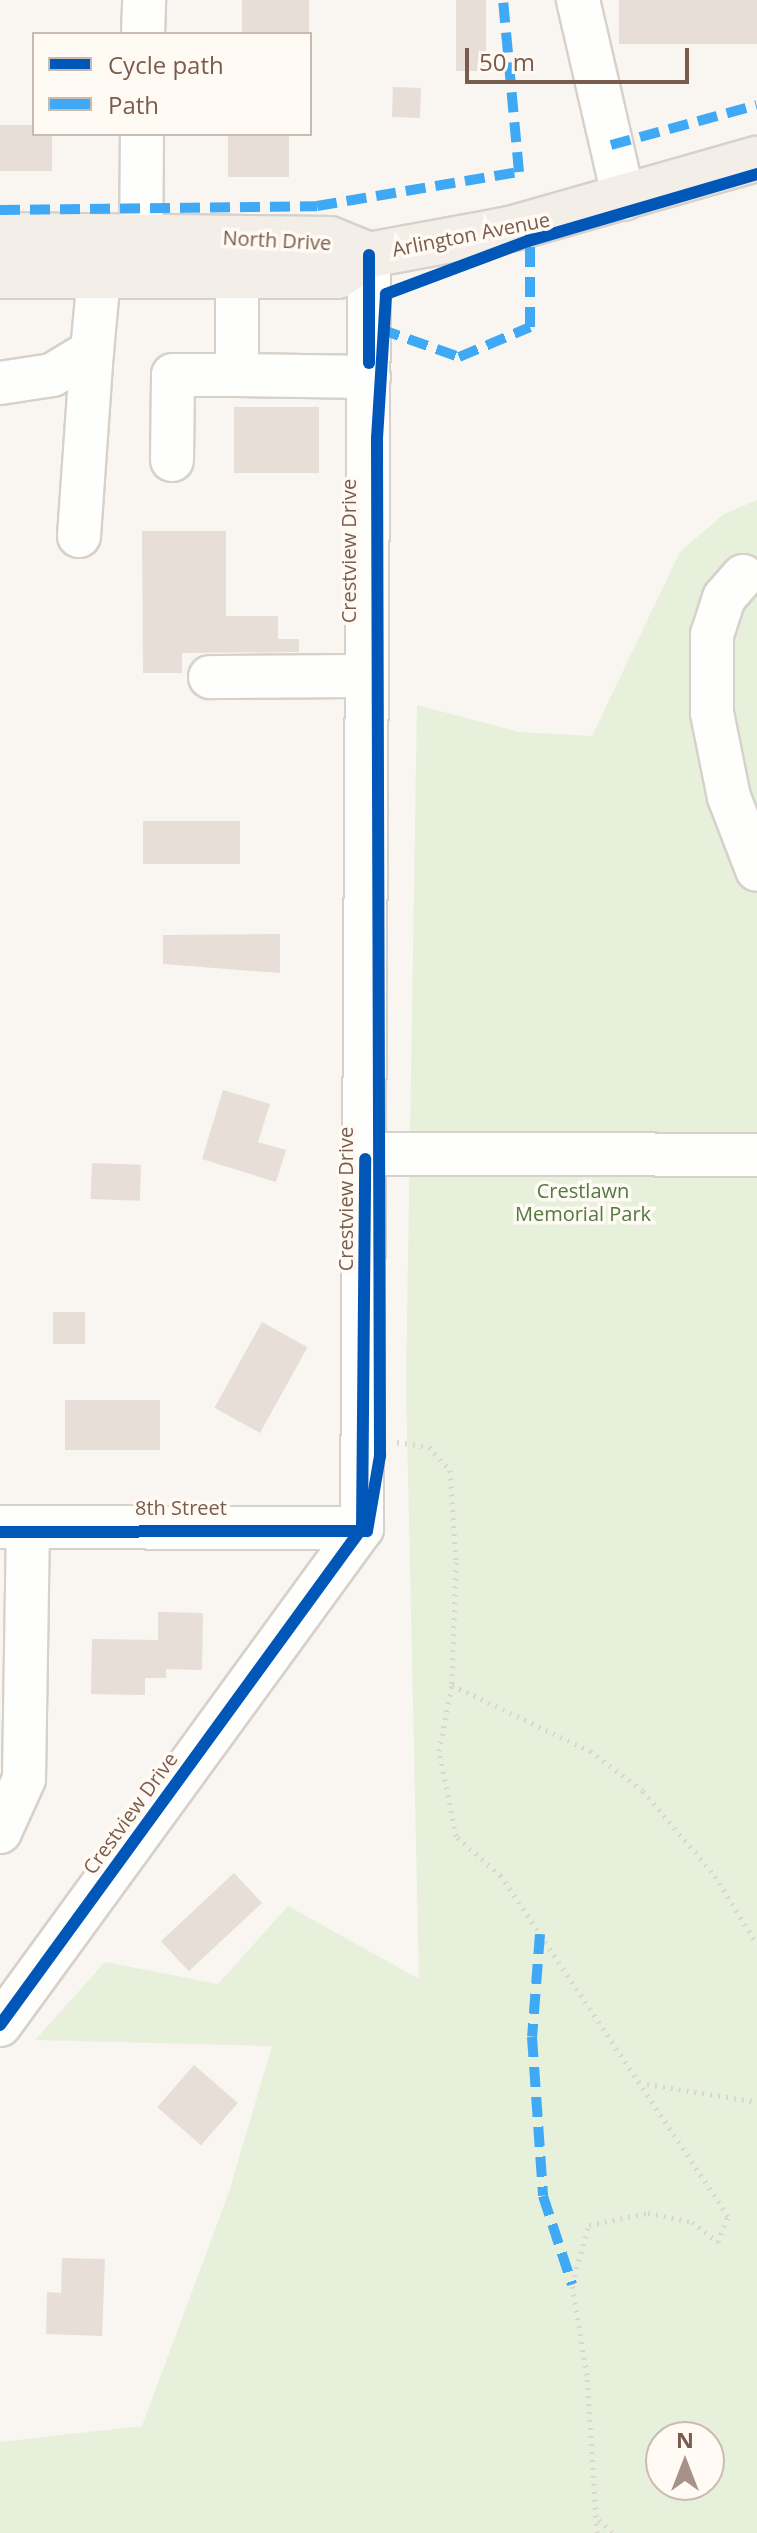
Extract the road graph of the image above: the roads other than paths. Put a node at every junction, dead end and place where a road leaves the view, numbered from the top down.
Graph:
1 (144, 0) edge
2 (578, 0) edge
3 (143, 32) edge
4 (142, 136) edge
5 (757, 159) edge
6 (624, 199) junction
7 (0, 235) edge
8 (369, 255) junction
9 (127, 263) junction
10 (0, 276) edge
11 (237, 276) junction
12 (92, 351) junction
13 (237, 375) junction
14 (369, 377) junction
15 (0, 383) edge
16 (172, 460) dead end
17 (79, 536) dead end
18 (743, 576) dead end
19 (367, 676) junction
20 (210, 677) dead end
21 (757, 870) edge
22 (365, 1154) junction
23 (757, 1155) edge
24 (28, 1527) edge
25 (362, 1528) junction
26 (57, 1663) dead end
27 (0, 1832) edge
28 (0, 2025) edge

1 - 3 street
2 - 6 street
4 - 9 street
5 - 6 main road, Arlington Avenue
6 - 8 main road, Arlington Avenue
7 - 9 main road, North Drive
8 - 9 main road, North Drive
8 - 11 main road, North Drive
8 - 14 street, Crestview Drive
9 - 10 main road, North Drive
9 - 11 main road, North Drive
9 - 12 street
11 - 13 street
12 - 15 street
12 - 17 street
13 - 14 street
13 - 16 street
14 - 19 street, Crestview Drive
18 - 21 street
19 - 20 street
19 - 22 street, Crestview Drive
22 - 23 street
22 - 25 street, Crestview Drive
24 - 25 street, 8th Street
24 - 26 street
24 - 27 street
25 - 28 street, Crestview Drive

